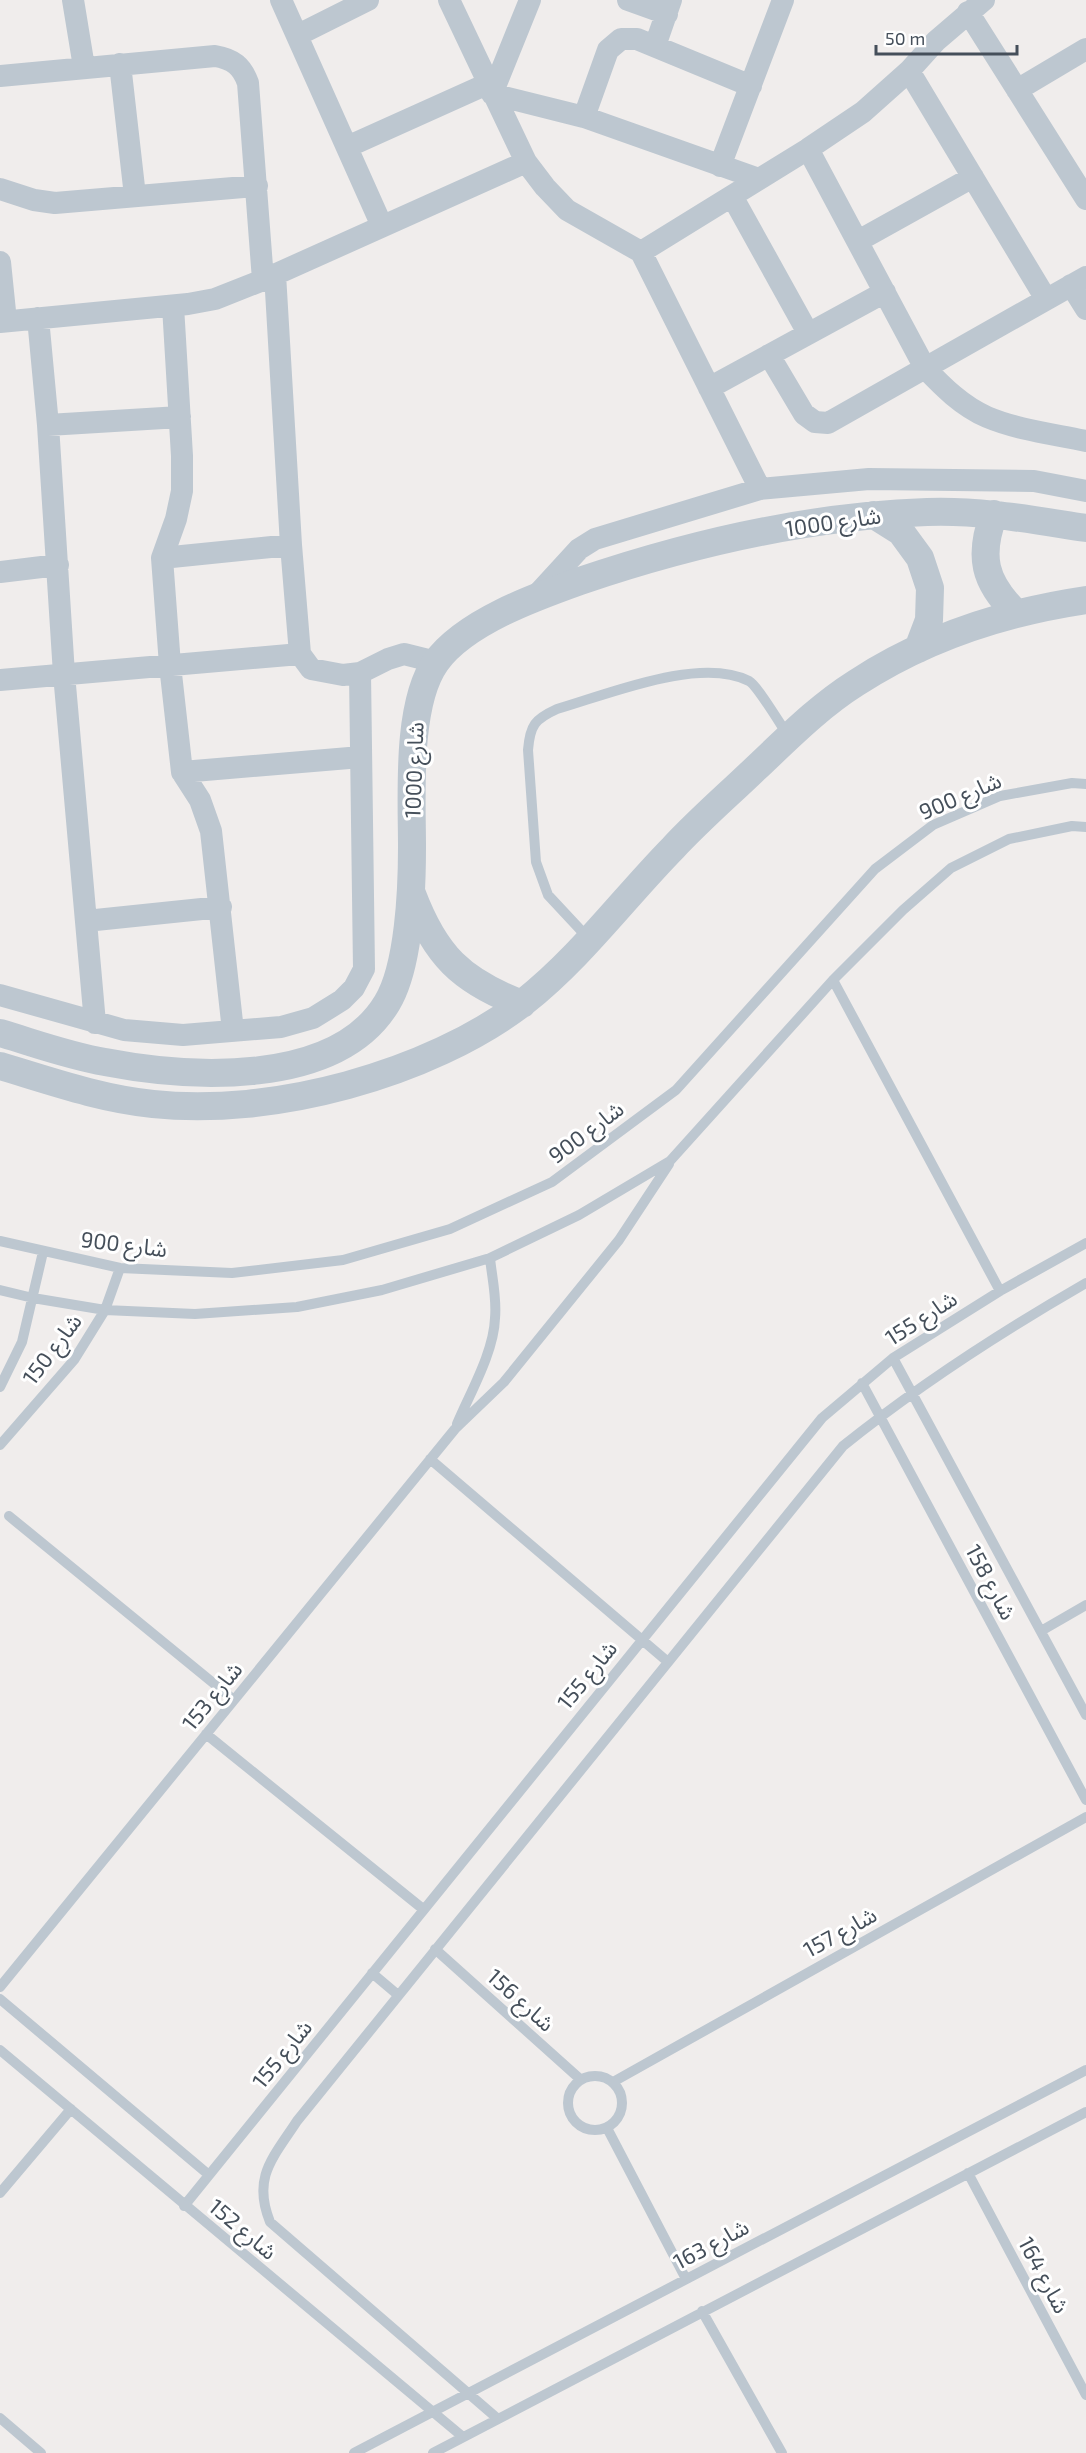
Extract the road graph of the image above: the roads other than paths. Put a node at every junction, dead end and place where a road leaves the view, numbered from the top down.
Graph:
1 (73, 0) edge
2 (281, 0) edge
3 (368, 0) edge
4 (449, 0) edge
5 (530, 0) edge
6 (628, 0) edge
7 (783, 0) edge
8 (976, 6) edge
9 (669, 7) edge
10 (298, 35) junction
11 (655, 46) junction
12 (1086, 49) edge
13 (120, 64) junction
14 (84, 67) junction
15 (909, 71) junction
16 (0, 76) edge
17 (751, 86) junction
18 (490, 89) junction
19 (1017, 90) junction
20 (584, 117) junction
21 (347, 147) junction
22 (808, 149) junction
23 (526, 162) junction
24 (720, 166) junction
25 (973, 177) junction
26 (759, 179) junction
27 (257, 186) junction
28 (0, 189) edge
29 (135, 196) junction
30 (732, 196) junction
31 (1086, 199) edge
32 (382, 226) junction
33 (858, 241) junction
34 (641, 252) junction
35 (0, 262) edge
36 (269, 277) junction
37 (1079, 281) edge
38 (885, 292) junction
39 (1046, 299) junction
40 (173, 306) junction
41 (1086, 309) edge
42 (38, 318) junction
43 (3, 321) edge
44 (808, 333) junction
45 (769, 355) junction
46 (925, 368) junction
47 (709, 388) junction
48 (180, 417) junction
49 (48, 425) junction
50 (1086, 441) edge
51 (760, 489) junction
52 (1086, 491) edge
53 (994, 514) junction
54 (874, 515) junction
55 (1086, 528) edge
56 (291, 545) junction
57 (162, 558) junction
58 (58, 565) junction
59 (0, 572) edge
60 (535, 597) junction
61 (1086, 600) edge
62 (1016, 613) junction
63 (918, 649) junction
64 (300, 654) junction
65 (436, 662) junction
66 (170, 665) junction
67 (360, 673) junction
68 (64, 674) junction
69 (0, 680) edge
70 (789, 737) junction
71 (361, 757) junction
72 (182, 772) junction
73 (1086, 784) edge
74 (1086, 826) edge
75 (412, 894) junction
76 (221, 907) junction
77 (86, 921) junction
78 (589, 939) junction
79 (833, 980) junction
80 (0, 995) edge
81 (522, 1004) junction
82 (94, 1023) junction
83 (233, 1031) junction
84 (0, 1033) edge
85 (0, 1066) edge
86 (670, 1161) junction
87 (0, 1241) edge
88 (1086, 1243) edge
89 (43, 1252) junction
90 (490, 1258) junction
91 (120, 1268) junction
92 (1086, 1283) edge
93 (0, 1290) edge
94 (1000, 1291) junction
95 (33, 1298) junction
96 (105, 1310) junction
97 (893, 1358) junction
98 (862, 1383) junction
99 (0, 1386) edge
100 (912, 1392) junction
101 (880, 1416) junction
102 (455, 1429) junction
103 (0, 1444) edge
104 (430, 1459) junction
105 (9, 1516) dead end
106 (1086, 1605) edge
107 (1041, 1631) junction
108 (641, 1639) junction
109 (668, 1662) junction
110 (234, 1700) junction
111 (1086, 1714) edge
112 (206, 1734) junction
113 (1086, 1800) edge
114 (1086, 1817) edge
115 (423, 1909) junction
116 (435, 1949) junction
117 (372, 1973) junction
118 (0, 1987) edge
119 (398, 1995) junction
120 (0, 1999) edge
121 (0, 2050) edge
122 (1086, 2070) edge
123 (580, 2079) junction
124 (614, 2082) junction
125 (70, 2109) junction
126 (1086, 2112) edge
127 (607, 2128) junction
128 (968, 2173) junction
129 (209, 2175) junction
130 (0, 2193) edge
131 (184, 2206) junction
132 (686, 2279) junction
133 (702, 2311) junction
134 (468, 2393) junction
135 (1086, 2395) edge
136 (432, 2412) junction
137 (0, 2418) edge
138 (498, 2419) junction
139 (463, 2437) junction
140 (41, 2453) edge
141 (354, 2453) edge
142 (433, 2453) edge
143 (782, 2453) edge

1 - 14 street
2 - 10 street
3 - 10 street
4 - 18 street
5 - 18 street
6 - 9 street
7 - 17 street
8 - 15 street
8 - 19 street
9 - 11 street
10 - 21 street
11 - 17 street
11 - 20 street
12 - 19 street
13 - 14 street
13 - 27 street
13 - 29 street
14 - 16 street
15 - 22 street
15 - 25 street
17 - 24 street
18 - 20 street
18 - 21 street
18 - 23 street
19 - 31 street
20 - 24 street
21 - 32 street
22 - 26 street
22 - 33 street
23 - 32 street
23 - 34 street
24 - 26 street
25 - 33 street
25 - 39 street
26 - 30 street
27 - 29 street
27 - 36 street
28 - 29 street
30 - 34 street
30 - 44 street
32 - 36 street
33 - 38 street
34 - 47 street
35 - 43 street
36 - 40 street
36 - 56 street
37 - 39 street
37 - 41 street
38 - 44 street
38 - 46 street
39 - 46 street
40 - 42 street
40 - 48 street
42 - 43 street
42 - 49 street
44 - 45 street
45 - 46 street
45 - 47 street
46 - 50 street
47 - 51 street
48 - 49 street
48 - 57 street
49 - 58 street
51 - 52 street
51 - 60 street
53 - 54 street, شارع 1000
53 - 55 street, شارع 1000
53 - 62 street
54 - 60 street, شارع 1000
54 - 63 street
56 - 57 street
56 - 64 street
57 - 66 street
58 - 59 street
58 - 68 street
60 - 65 street, شارع 1000
61 - 62 street
62 - 63 street
63 - 70 street
64 - 66 street
64 - 67 street
65 - 67 street
65 - 75 street, شارع 1000
66 - 68 street
66 - 72 street
67 - 71 street
68 - 69 street
68 - 77 street
70 - 78 street
70 - 78 lane
71 - 72 street
71 - 83 street
72 - 76 street
73 - 91 lane, شارع 900
74 - 79 lane
75 - 81 street
75 - 84 street, شارع 1000
76 - 77 street
76 - 83 street
77 - 82 street
78 - 81 street
79 - 86 lane
79 - 94 lane
80 - 82 street
81 - 85 street
82 - 83 street
86 - 90 lane
86 - 102 lane
87 - 89 lane, شارع 900
88 - 94 lane, شارع 155
89 - 91 lane, شارع 900
89 - 95 lane, شارع 150
90 - 96 lane
90 - 102 lane
91 - 96 lane, شارع 150
92 - 100 lane
93 - 95 lane
94 - 97 lane, شارع 155
95 - 96 lane
95 - 99 lane, شارع 150
96 - 103 lane, شارع 150
97 - 98 lane, شارع 155
97 - 100 lane, شارع 158
98 - 101 lane, شارع 158
98 - 108 lane, شارع 155
100 - 101 lane
100 - 107 lane, شارع 158
101 - 109 lane
101 - 113 lane, شارع 158
102 - 104 lane, شارع 153
104 - 108 lane
104 - 110 lane, شارع 153
105 - 110 lane
106 - 107 lane
107 - 111 lane, شارع 158
108 - 109 lane
108 - 115 lane, شارع 155
109 - 116 lane
110 - 112 lane, شارع 153
112 - 115 lane
112 - 118 lane, شارع 153
114 - 124 lane, شارع 157
115 - 117 lane, شارع 155
116 - 119 lane
116 - 123 lane, شارع 156
117 - 119 lane
117 - 129 lane, شارع 155
119 - 134 lane, شارع 152
120 - 129 lane, شارع 152
121 - 125 lane, شارع 152
122 - 132 lane, شارع 163
123 - 124 lane
123 - 127 lane
124 - 127 lane
125 - 130 lane
125 - 131 lane, شارع 152
126 - 128 lane
127 - 132 lane
128 - 133 lane
128 - 135 lane, شارع 164
129 - 131 lane, شارع 155
131 - 136 lane, شارع 152
132 - 134 lane, شارع 163
133 - 138 lane
133 - 143 lane
134 - 136 lane, شارع 163
134 - 138 lane, شارع 152
136 - 139 lane, شارع 152
136 - 141 lane, شارع 163
137 - 140 lane
138 - 139 lane
139 - 142 lane

